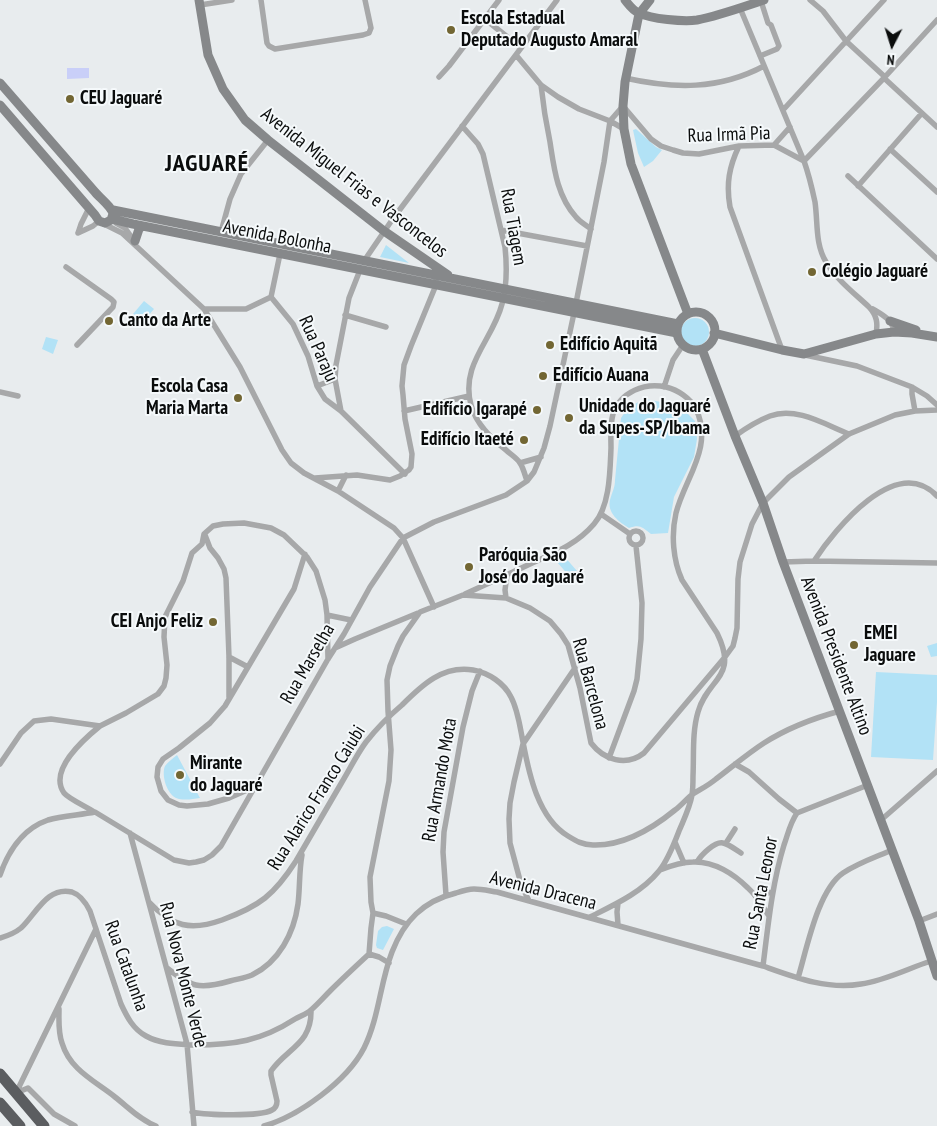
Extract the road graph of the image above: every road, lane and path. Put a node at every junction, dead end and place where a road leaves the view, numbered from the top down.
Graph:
1 (232, 0) edge
2 (261, 0) edge
3 (365, 0) edge
4 (499, 0) edge
5 (557, 0) edge
6 (625, 0) edge
7 (650, 0) edge
8 (762, 0) edge
9 (810, 0) edge
10 (884, 0) edge
11 (199, 2) edge
12 (740, 8) junction
13 (639, 14) junction
14 (485, 19) junction
15 (937, 20) edge
16 (846, 41) junction
17 (521, 48) junction
18 (516, 55) junction
19 (760, 56) junction
20 (764, 66) junction
21 (439, 77) dead end
22 (626, 78) junction
23 (885, 78) junction
24 (0, 83) edge
25 (541, 85) junction
26 (14, 99) junction
27 (623, 106) junction
28 (1, 107) edge
29 (783, 110) junction
30 (922, 114) junction
31 (610, 122) junction
32 (462, 126) junction
33 (790, 127) junction
34 (937, 127) edge
35 (624, 129) junction
36 (268, 140) junction
37 (774, 145) junction
38 (739, 146) junction
39 (890, 149) junction
40 (804, 161) junction
41 (848, 176) dead end
42 (858, 186) junction
43 (937, 192) edge
44 (104, 215) junction
45 (142, 226) junction
46 (591, 229) junction
47 (501, 230) junction
48 (384, 231) junction
49 (222, 232) junction
50 (136, 245) junction
51 (587, 246) junction
52 (280, 254) junction
53 (937, 259) edge
54 (364, 261) junction
55 (66, 267) dead end
56 (360, 270) junction
57 (436, 271) junction
58 (452, 278) joint
59 (436, 285) junction
60 (504, 294) junction
61 (271, 296) junction
62 (869, 307) junction
63 (575, 308) junction
64 (204, 309) junction
65 (688, 314) junction
66 (345, 315) junction
67 (890, 321) junction
68 (386, 327) dead end
69 (678, 328) junction
70 (894, 332) junction
71 (714, 333) junction
72 (876, 334) junction
73 (934, 336) edge
74 (78, 345) dead end
75 (683, 345) junction
76 (702, 348) junction
77 (782, 350) junction
78 (804, 354) junction
79 (335, 379) junction
80 (316, 386) junction
81 (664, 387) junction
82 (912, 387) junction
83 (0, 392) edge
84 (18, 396) dead end
85 (470, 396) junction
86 (937, 405) edge
87 (937, 410) edge
88 (341, 411) junction
89 (404, 411) junction
90 (915, 411) junction
91 (849, 434) junction
92 (735, 436) junction
93 (541, 457) junction
94 (520, 463) junction
95 (405, 474) junction
96 (346, 475) junction
97 (315, 478) junction
98 (526, 481) junction
99 (338, 491) junction
100 (937, 496) edge
101 (763, 503) junction
102 (601, 514) junction
103 (204, 534) junction
104 (630, 534) junction
105 (403, 538) junction
106 (636, 546) junction
107 (305, 554) junction
108 (814, 561) junction
109 (783, 562) junction
110 (937, 563) edge
111 (507, 575) junction
112 (463, 595) junction
113 (506, 598) junction
114 (434, 607) junction
115 (420, 612) junction
116 (327, 615) junction
117 (351, 620) junction
118 (335, 648) junction
119 (229, 657) junction
120 (725, 657) junction
121 (328, 659) junction
122 (248, 667) junction
123 (575, 668) junction
124 (480, 671) junction
125 (229, 697) junction
126 (840, 711) junction
127 (388, 718) junction
128 (100, 726) junction
129 (523, 744) junction
130 (745, 757) junction
131 (609, 758) junction
132 (0, 764) edge
133 (735, 764) junction
134 (937, 771) edge
135 (749, 772) junction
136 (868, 785) junction
137 (254, 787) junction
138 (692, 794) junction
139 (94, 812) junction
140 (797, 813) junction
141 (881, 820) junction
142 (735, 829) dead end
143 (130, 833) junction
144 (675, 842) junction
145 (726, 843) junction
146 (303, 848) junction
147 (892, 850) junction
148 (741, 853) dead end
149 (698, 862) junction
150 (684, 863) junction
151 (660, 870) junction
152 (0, 875) edge
153 (284, 880) junction
154 (299, 884) junction
155 (773, 892) junction
156 (446, 895) junction
157 (755, 895) junction
158 (529, 901) junction
159 (149, 902) junction
160 (618, 903) junction
161 (373, 913) junction
162 (937, 914) edge
163 (769, 916) junction
164 (590, 917) junction
165 (919, 921) junction
166 (406, 924) junction
167 (618, 926) junction
168 (96, 929) junction
169 (0, 938) edge
170 (368, 954) junction
171 (931, 960) junction
172 (389, 962) junction
173 (763, 966) junction
174 (166, 968) junction
175 (937, 976) edge
176 (798, 978) junction
177 (59, 1005) junction
178 (311, 1010) junction
179 (187, 1044) junction
180 (0, 1074) edge
181 (16, 1093) junction
182 (0, 1103) edge
183 (192, 1112) junction
184 (20, 1126) edge
185 (44, 1126) edge
186 (75, 1126) edge
187 (156, 1126) edge
188 (194, 1126) edge
189 (264, 1126) edge

1 - 11 street
2 - 3 street
4 - 14 street
5 - 17 street
6 - 13 main road
7 - 13 main road
8 - 12 main road
8 - 19 street
9 - 16 street
10 - 16 street
11 - 36 main road, Avenida Miguel Frias e Vasconcelos
12 - 13 main road
12 - 19 street
13 - 22 main road
14 - 17 street
14 - 21 street
15 - 23 street
16 - 23 street
16 - 29 street
17 - 18 street
18 - 25 street
18 - 32 street
19 - 20 street
20 - 22 street
20 - 29 street
22 - 27 main road
23 - 30 street
23 - 40 street
24 - 26 main road
25 - 31 street
25 - 46 street
26 - 28 main road
26 - 44 main road
27 - 31 street
27 - 35 main road
27 - 38 street, Rua Irmã Pia
28 - 44 main road
29 - 33 street
30 - 34 street
30 - 39 street
31 - 35 street
31 - 46 street, Rua Marselha
32 - 47 street, Rua Tiagem
32 - 48 street
33 - 37 street
33 - 40 street
35 - 65 main road
36 - 48 main road, Avenida Miguel Frias e Vasconcelos
36 - 49 street
37 - 38 street, Rua Irmã Pia
37 - 40 street, Rua Irmã Pia
38 - 77 street
39 - 42 street
39 - 43 street
40 - 62 street
41 - 42 street
42 - 53 street
44 - 45 main road, Avenida Bolonha
44 - 49 main road, Avenida Bolonha
44 - 50 street
45 - 50 main road
45 - 52 main road, Avenida Bolonha
46 - 51 street, Rua Marselha
47 - 51 street
47 - 60 street, Rua Tiagem
48 - 54 street
48 - 57 main road, Avenida Miguel Frias e Vasconcelos
49 - 54 main road, Avenida Bolonha
50 - 64 street
51 - 63 street, Rua Marselha
52 - 56 main road, Avenida Bolonha
52 - 61 street
54 - 57 main road, Avenida Bolonha
55 - 74 street
56 - 59 main road, Avenida Bolonha
56 - 66 street
57 - 58 main road, Avenida Miguel Frias e Vasconcelos
57 - 59 street
58 - 60 main road, Avenida Bolonha
59 - 60 main road, Avenida Bolonha
59 - 89 street
60 - 63 main road, Avenida Bolonha
60 - 85 street, Rua Tiagem
61 - 64 street
61 - 80 street, Rua Paraju
62 - 67 street
62 - 72 street
63 - 69 main road, Avenida Bolonha
63 - 93 street, Rua Marselha
64 - 97 street
65 - 69 main road
65 - 71 main road
66 - 68 street
66 - 79 street
67 - 70 street
67 - 73 main road
69 - 75 main road
70 - 72 main road
70 - 73 main road
71 - 76 main road
71 - 77 main road
72 - 78 main road
75 - 76 main road
75 - 81 street
76 - 92 main road, Avenida Presidente Altino
77 - 78 main road
78 - 82 street
79 - 80 street
79 - 88 street
80 - 88 street, Rua Paraju
81 - 102 street
81 - 120 street
82 - 86 street
82 - 90 street
83 - 84 street
85 - 89 street
85 - 94 street, Rua Tiagem
87 - 90 street
88 - 95 street, Rua Paraju
89 - 95 street
90 - 91 street
91 - 92 street
91 - 101 street
92 - 101 main road, Avenida Presidente Altino
93 - 94 street
93 - 98 street, Rua Marselha
94 - 98 street
95 - 96 street
96 - 97 street
96 - 99 street
97 - 99 street
98 - 105 street, Rua Marselha
99 - 105 street
100 - 108 street
101 - 109 main road, Avenida Presidente Altino
101 - 120 street
102 - 104 street
102 - 111 street
103 - 107 street
103 - 119 street
103 - 128 street, Rua Marselha
104 - 106 street
104 - 106 street
105 - 114 street
105 - 117 street, Rua Marselha
106 - 131 street
107 - 116 street
107 - 122 street
108 - 109 street
108 - 110 street
109 - 126 main road, Avenida Presidente Altino
111 - 112 street
111 - 113 street
112 - 113 street, Rua Barcelona
112 - 114 street, Rua Barcelona
113 - 123 street, Rua Barcelona
114 - 115 street, Rua Barcelona
115 - 118 street, Rua Barcelona
115 - 127 street
116 - 117 street
116 - 121 street
117 - 118 street, Rua Marselha
118 - 121 street, Rua Marselha
119 - 122 street
119 - 125 street
120 - 131 street
120 - 138 street
121 - 137 street, Rua Marselha
122 - 125 street
123 - 129 street
123 - 131 street, Rua Barcelona
124 - 127 street, Rua Alarico Franco Caiubi
124 - 129 street, Rua Alarico Franco Caiubi
124 - 156 street, Rua Armando Mota
125 - 137 street
126 - 130 street, Rua Alarico Franco Caiubi
126 - 136 main road, Avenida Presidente Altino
127 - 146 street, Rua Alarico Franco Caiubi
127 - 161 street
128 - 132 street
128 - 139 street, Rua Marselha
129 - 138 street, Rua Alarico Franco Caiubi
129 - 158 street
130 - 133 street, Rua Alarico Franco Caiubi
130 - 135 street
133 - 135 street
133 - 138 street, Rua Alarico Franco Caiubi
134 - 141 street
135 - 140 street
136 - 140 street
136 - 141 main road, Avenida Presidente Altino
137 - 143 street, Rua Marselha
138 - 144 street
139 - 143 street, Rua Marselha
139 - 152 street
140 - 155 street, Rua Santa Leonor
141 - 147 main road, Avenida Presidente Altino
142 - 145 street
143 - 159 street, Rua Nova Monte Verde
144 - 150 street
144 - 151 street
145 - 148 street
145 - 149 street
146 - 153 street, Rua Alarico Franco Caiubi
146 - 154 street
147 - 165 main road, Avenida Presidente Altino
147 - 176 street
149 - 150 street
149 - 157 street
150 - 151 street
151 - 160 street
153 - 154 street
153 - 159 street, Rua Alarico Franco Caiubi
154 - 174 street
155 - 157 street
155 - 163 street, Rua Santa Leonor
156 - 158 street, Avenida Dracena
156 - 166 street, Avenida Dracena
157 - 163 street
158 - 164 street, Avenida Dracena
159 - 174 street, Rua Nova Monte Verde
160 - 164 street
160 - 167 street
161 - 166 street
161 - 170 street
162 - 165 street
163 - 173 street, Rua Santa Leonor
164 - 167 street, Avenida Dracena
165 - 171 main road, Avenida Presidente Altino
166 - 172 street, Avenida Dracena
167 - 173 street, Avenida Dracena
168 - 169 street, Rua Catalunha
168 - 177 street
168 - 179 street, Rua Catalunha
170 - 172 street
170 - 178 street, Rua Catalunha
171 - 175 main road, Avenida Presidente Altino
171 - 176 street, Avenida Dracena
172 - 189 street, Avenida Dracena
173 - 176 street, Avenida Dracena
174 - 179 street, Rua Nova Monte Verde
177 - 181 street
177 - 187 street
178 - 179 street, Rua Catalunha
178 - 183 street
179 - 183 street, Rua Nova Monte Verde
180 - 181 highway
181 - 185 highway
181 - 186 street
182 - 184 highway
183 - 188 street, Rua Nova Monte Verde

